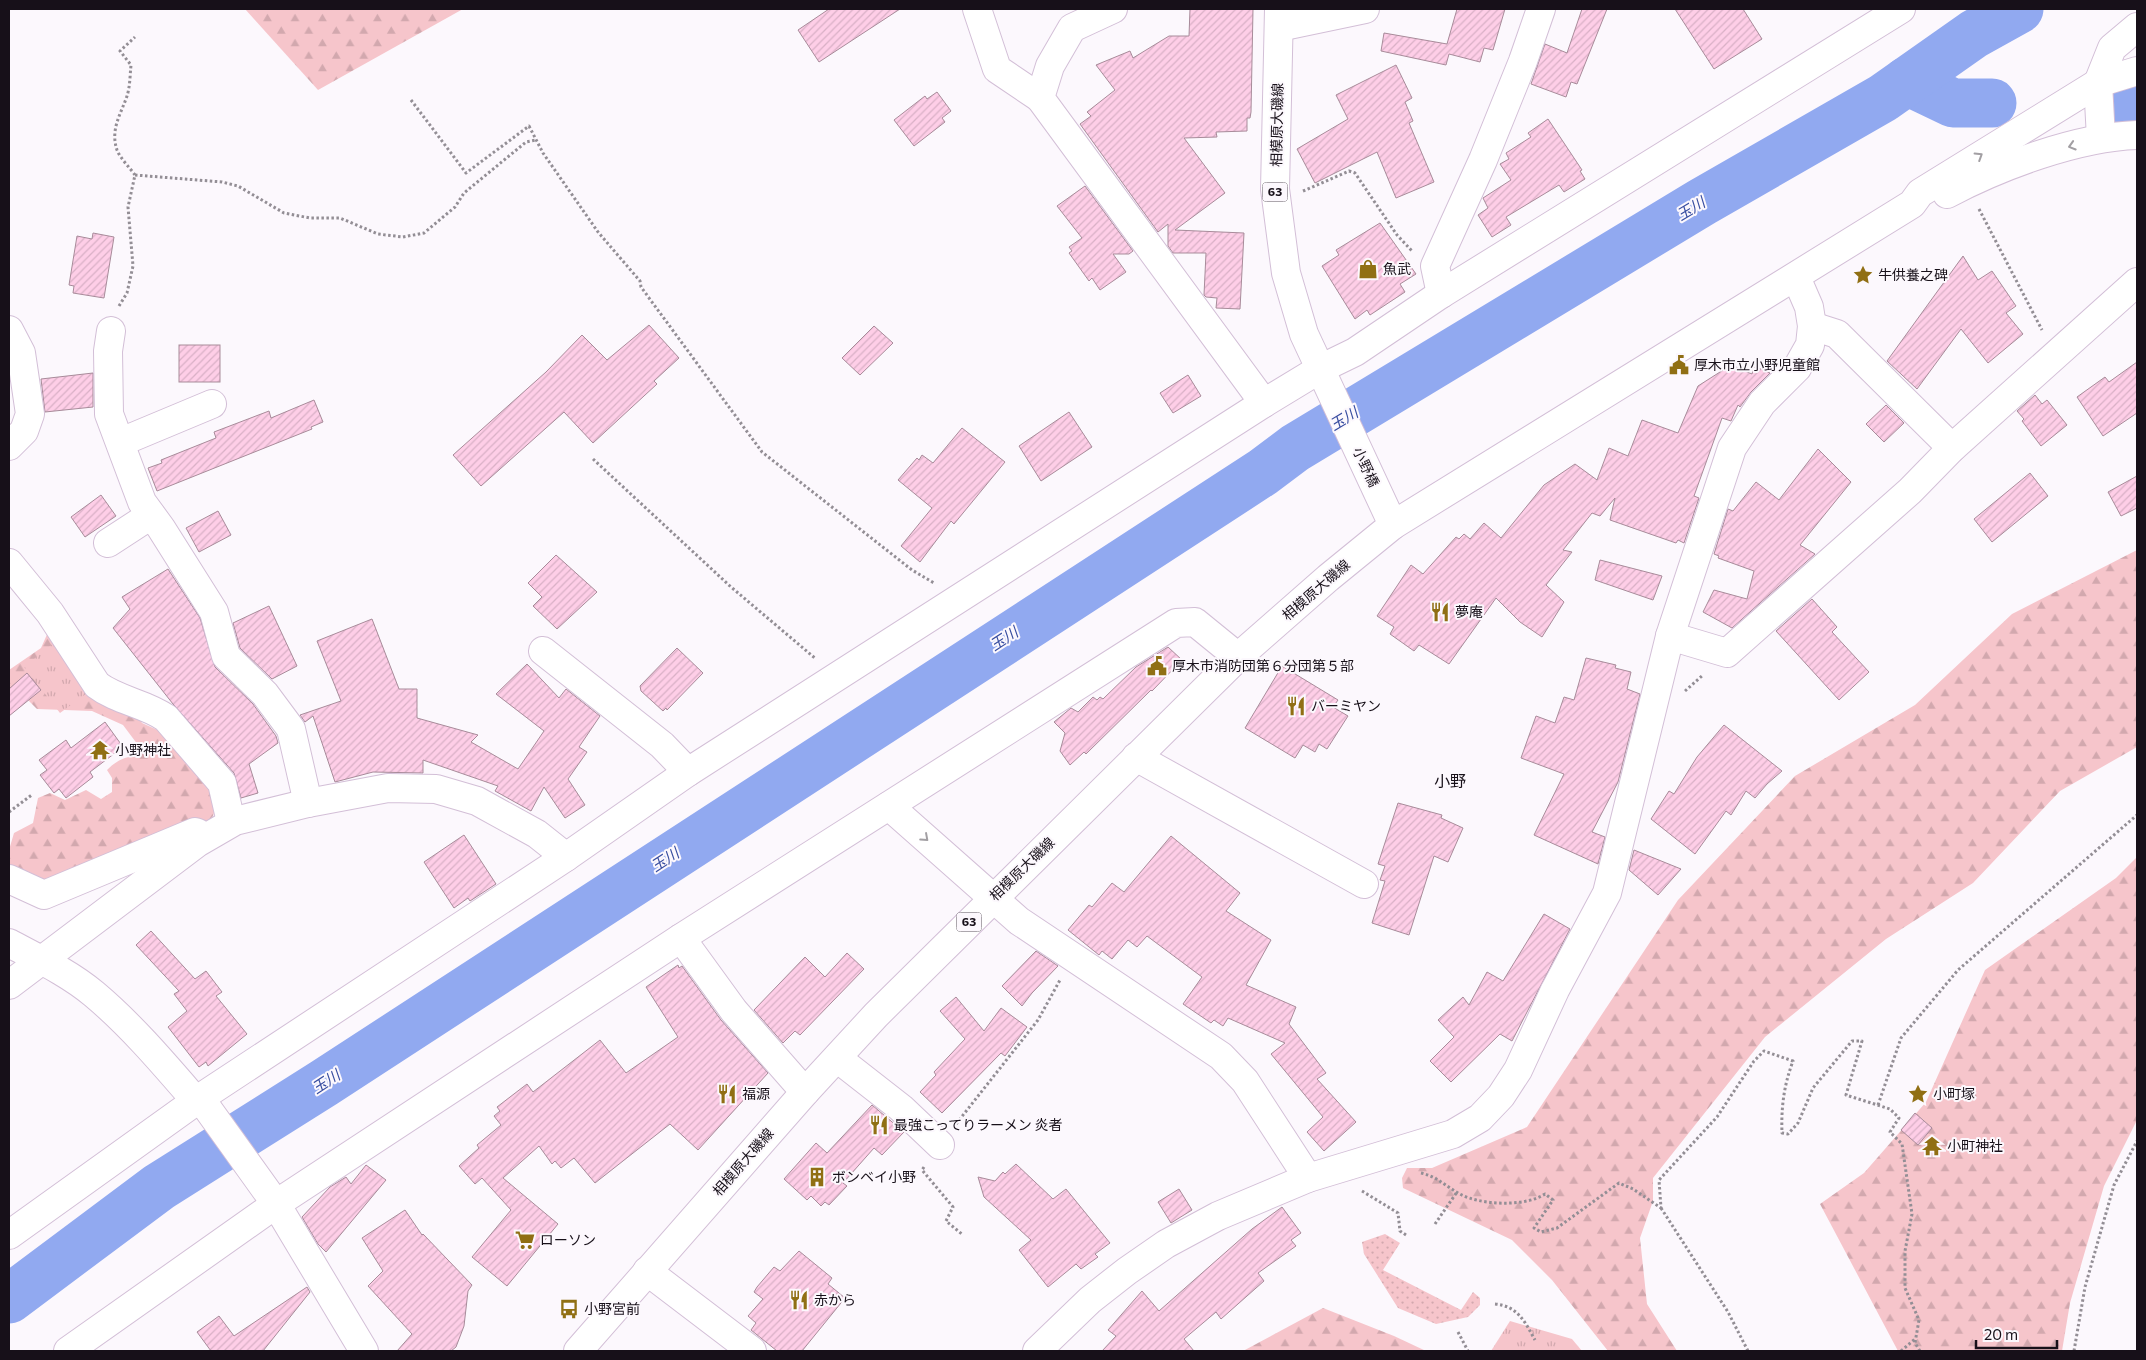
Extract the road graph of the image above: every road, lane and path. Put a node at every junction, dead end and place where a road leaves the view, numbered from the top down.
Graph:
1 (977, 9) edge
2 (1113, 9) edge
3 (1365, 9) edge
4 (1541, 9) edge
5 (1901, 9) edge
6 (1279, 18) edge
7 (2137, 27) edge
8 (135, 37) dead end
9 (2137, 71) edge
10 (2099, 88) junction
11 (1040, 98) junction
12 (412, 100) dead end
13 (2101, 130) junction
14 (2137, 135) edge
15 (536, 140) junction
16 (136, 175) junction
17 (1964, 185) junction
18 (1277, 203) junction
19 (1912, 204) junction
20 (1434, 266) junction
21 (1796, 277) junction
22 (2137, 282) edge
23 (1441, 294) junction
24 (1812, 326) junction
25 (9, 330) edge
26 (111, 331) joint
27 (2055, 355) junction
28 (1323, 376) junction
29 (1264, 403) junction
30 (212, 404) dead end
31 (121, 442) junction
32 (9, 446) edge
33 (1952, 448) junction
34 (593, 459) dead end
35 (151, 515) junction
36 (1393, 525) junction
37 (108, 543) dead end
38 (9, 563) edge
39 (948, 604) junction
40 (1670, 636) junction
41 (543, 651) dead end
42 (1727, 653) junction
43 (1238, 657) junction
44 (830, 680) junction
45 (1649, 723) junction
46 (1136, 757) junction
47 (688, 772) junction
48 (33, 794) dead end
49 (308, 803) junction
50 (889, 806) junction
51 (9, 812) edge
52 (2137, 815) edge
53 (220, 829) junction
54 (566, 857) junction
55 (9, 879) edge
56 (1364, 884) dead end
57 (992, 899) junction
58 (681, 938) junction
59 (9, 943) edge
60 (1075, 958) junction
61 (42, 960) junction
62 (9, 985) edge
63 (837, 1058) junction
64 (805, 1092) junction
65 (201, 1102) junction
66 (1878, 1105) junction
67 (2137, 1140) edge
68 (940, 1145) junction
69 (1418, 1172) dead end
70 (1308, 1178) junction
71 (1360, 1189) dead end
72 (1457, 1192) junction
73 (274, 1201) junction
74 (1661, 1208) junction
75 (1435, 1224) dead end
76 (9, 1235) edge
77 (963, 1235) dead end
78 (1406, 1235) dead end
79 (647, 1271) junction
80 (1495, 1304) dead end
81 (1458, 1332) dead end
82 (1916, 1338) junction
83 (1535, 1340) dead end
84 (68, 1351) edge
85 (364, 1351) edge
86 (578, 1351) edge
87 (752, 1351) edge
88 (1037, 1351) edge
89 (1468, 1351) edge
90 (1748, 1351) edge
91 (1900, 1351) edge
92 (1920, 1351) edge
93 (2074, 1351) edge

1 - 11 street
2 - 11 street
3 - 6 street
4 - 20 street
5 - 23 street
6 - 18 street, 相模原大磯線 / 63
7 - 10 street
8 - 16 path
9 - 10 street
10 - 13 street
19 -> 10 street
11 - 29 street
12 - 15 path
13 - 14 street
13 -> 17 street
15 - 16 path
15 - 39 path
16 - 26 path
17 - 19 street
17 - 27 path
18 - 20 path
18 - 28 street, 相模原大磯線 / 63
19 - 21 street, 相模原大磯線
20 - 23 street
21 - 24 street
21 - 36 street, 相模原大磯線
22 - 27 street
23 - 28 street
24 - 33 street
24 - 40 street
25 - 32 street
26 - 31 street
27 - 33 street
28 - 29 street
28 - 36 street, 小野橋 / 63
29 - 39 street
30 - 31 street
31 - 35 street
33 - 42 street
34 - 44 path
35 - 37 street
35 - 49 street
36 - 43 street, 相模原大磯線 / 63
38 - 53 street
39 - 44 street
40 - 42 street
40 - 45 street
41 - 47 street
42 - 45 path
43 - 46 street, 相模原大磯線 / 63
43 - 50 street
44 - 47 street
45 - 70 street
46 - 56 street
46 - 57 street, 相模原大磯線 / 63
47 - 54 street
48 - 51 path
49 - 53 street
49 - 54 street
50 -> 57 street
50 - 58 street
52 - 66 path
53 - 55 street
53 - 61 street
54 - 65 street
57 - 60 street
57 - 63 street, 相模原大磯線 / 63
58 - 64 street
58 - 73 street
59 - 61 street
60 - 68 path
60 - 70 street
61 - 62 street
61 - 65 street
63 - 64 street, 相模原大磯線 / 63
63 - 68 street
64 - 79 street, 相模原大磯線 / 63
65 - 73 street
65 - 76 street
66 - 74 path
66 - 82 path
67 - 93 path
68 - 77 path
69 - 72 path
70 - 88 street
71 - 78 path
72 - 74 path
72 - 75 path
73 - 84 street
73 - 85 street
74 - 90 path
79 - 86 street, 相模原大磯線 / 63
79 - 87 street
80 - 83 path
81 - 89 path
82 - 91 path
82 - 92 path

